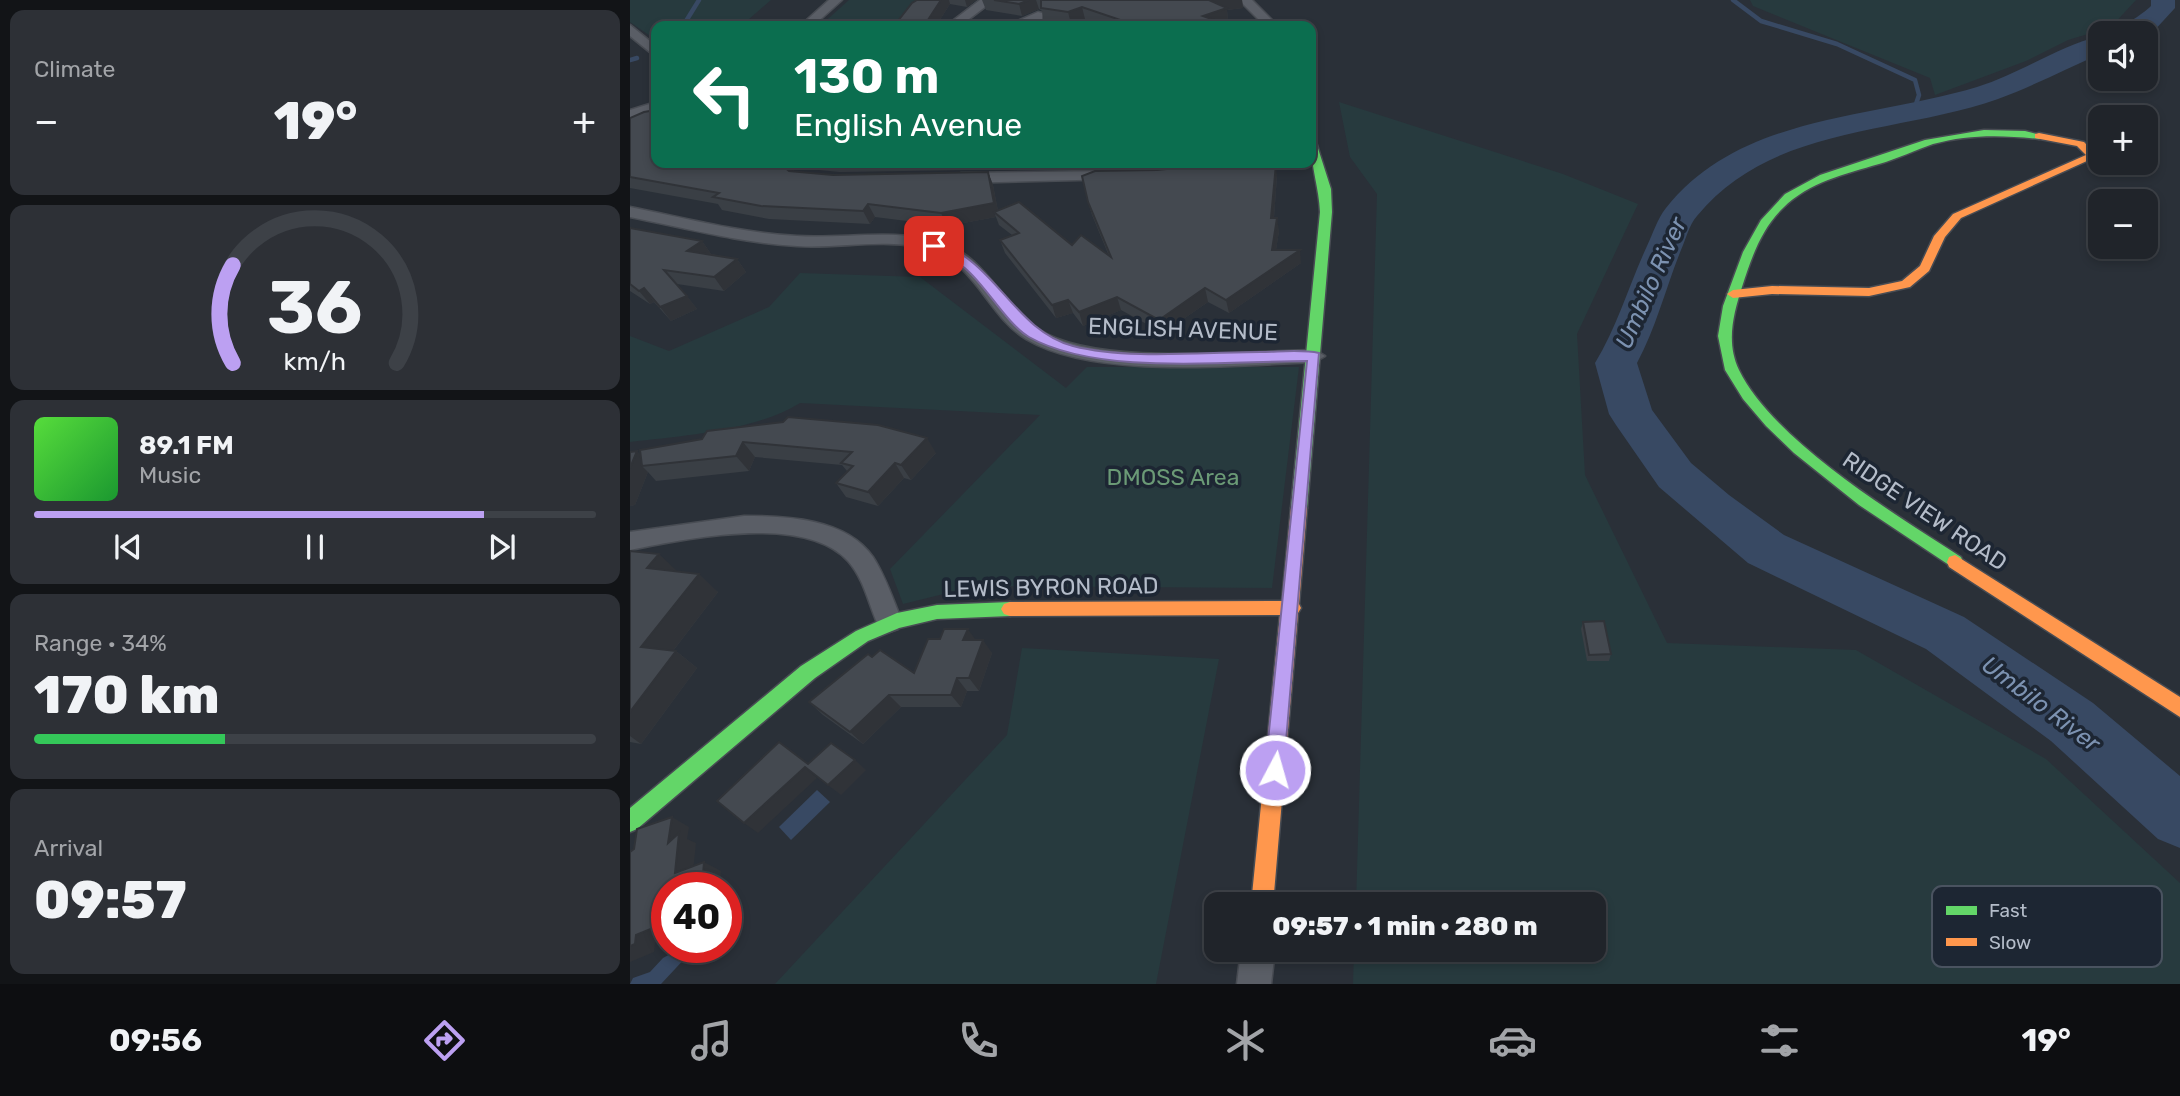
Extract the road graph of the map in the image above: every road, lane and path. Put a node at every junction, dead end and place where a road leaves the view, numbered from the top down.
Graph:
1 (836, 0) edge
2 (988, 0) edge
3 (1245, 0) edge
4 (1038, 16) edge
5 (812, 21) edge
6 (959, 21) edge
7 (1025, 21) edge
8 (1267, 21) edge
9 (630, 29) edge
10 (651, 48) edge
11 (651, 108) edge
12 (630, 115) edge
13 (1316, 161) edge
14 (1220, 168) edge
15 (1202, 170) edge
16 (1132, 175) edge
17 (948, 178) edge
18 (630, 212) edge
19 (1733, 294) junction
20 (1314, 356) junction
21 (630, 541) edge
22 (1292, 608) junction
23 (889, 621) junction
24 (2180, 708) edge
25 (630, 822) edge
26 (1263, 892) edge
27 (1257, 962) edge
28 (1254, 984) edge

1 - 5 street
2 - 6 street
3 - 8 street
4 - 7 street
9 - 10 street
11 - 12 street
13 - 20 street
14 - 15 street
16 - 17 street
18 - 20 street, ENGLISH AVENUE
19 - 19 street, RIDGE VIEW ROAD
19 - 24 street, RIDGE VIEW ROAD
20 - 22 street
21 - 23 street
22 - 23 street, LEWIS BYRON ROAD
22 - 26 street
23 - 25 street, LEWIS BYRON ROAD
27 - 28 street

